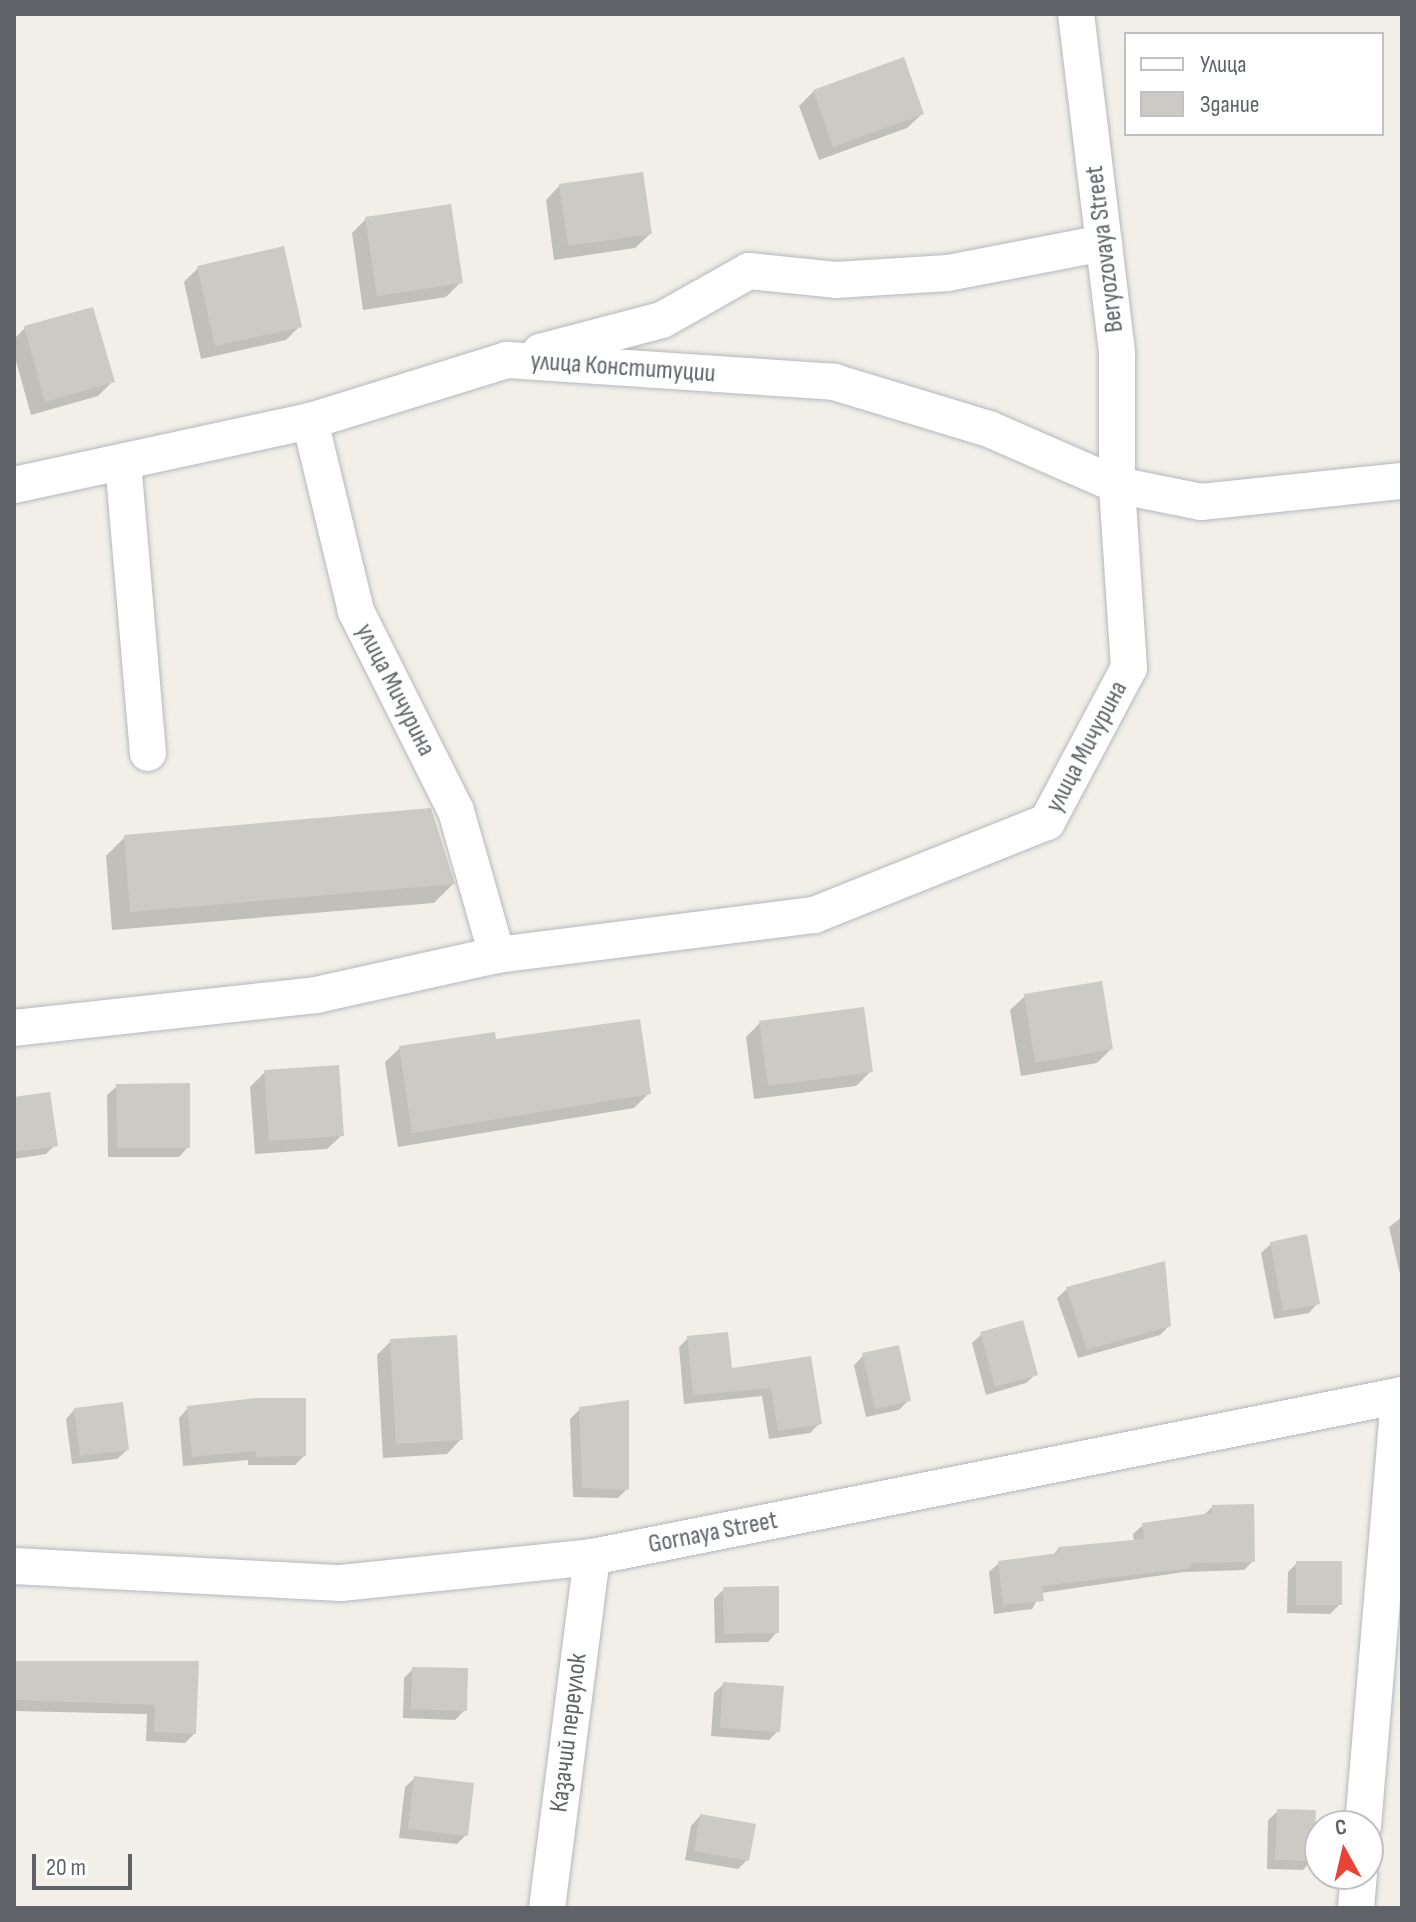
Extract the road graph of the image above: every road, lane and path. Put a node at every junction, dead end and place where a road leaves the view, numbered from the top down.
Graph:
1 (1076, 14) edge
2 (1104, 243) junction
3 (507, 360) junction
4 (310, 421) junction
5 (123, 462) junction
6 (1402, 481) edge
7 (14, 485) edge
8 (1117, 485) junction
9 (148, 753) dead end
10 (497, 955) junction
11 (14, 1028) edge
12 (1400, 1396) edge
13 (592, 1557) junction
14 (14, 1566) edge
15 (1364, 1810) edge
16 (547, 1908) edge

1 - 2 street, Beryozovaya Street
2 - 3 street
2 - 8 street, Beryozovaya Street
3 - 4 street, улица Конституции
3 - 8 street, улица Конституции
4 - 5 street, улица Конституции
4 - 10 street, улица Мичурина
5 - 7 street, улица Конституции
5 - 9 street
6 - 8 street
8 - 10 street, улица Мичурина
10 - 11 street, улица Мичурина
12 - 13 street, Gornaya Street
12 - 15 street
13 - 14 street, Gornaya Street
13 - 16 street, Казачий переулок

